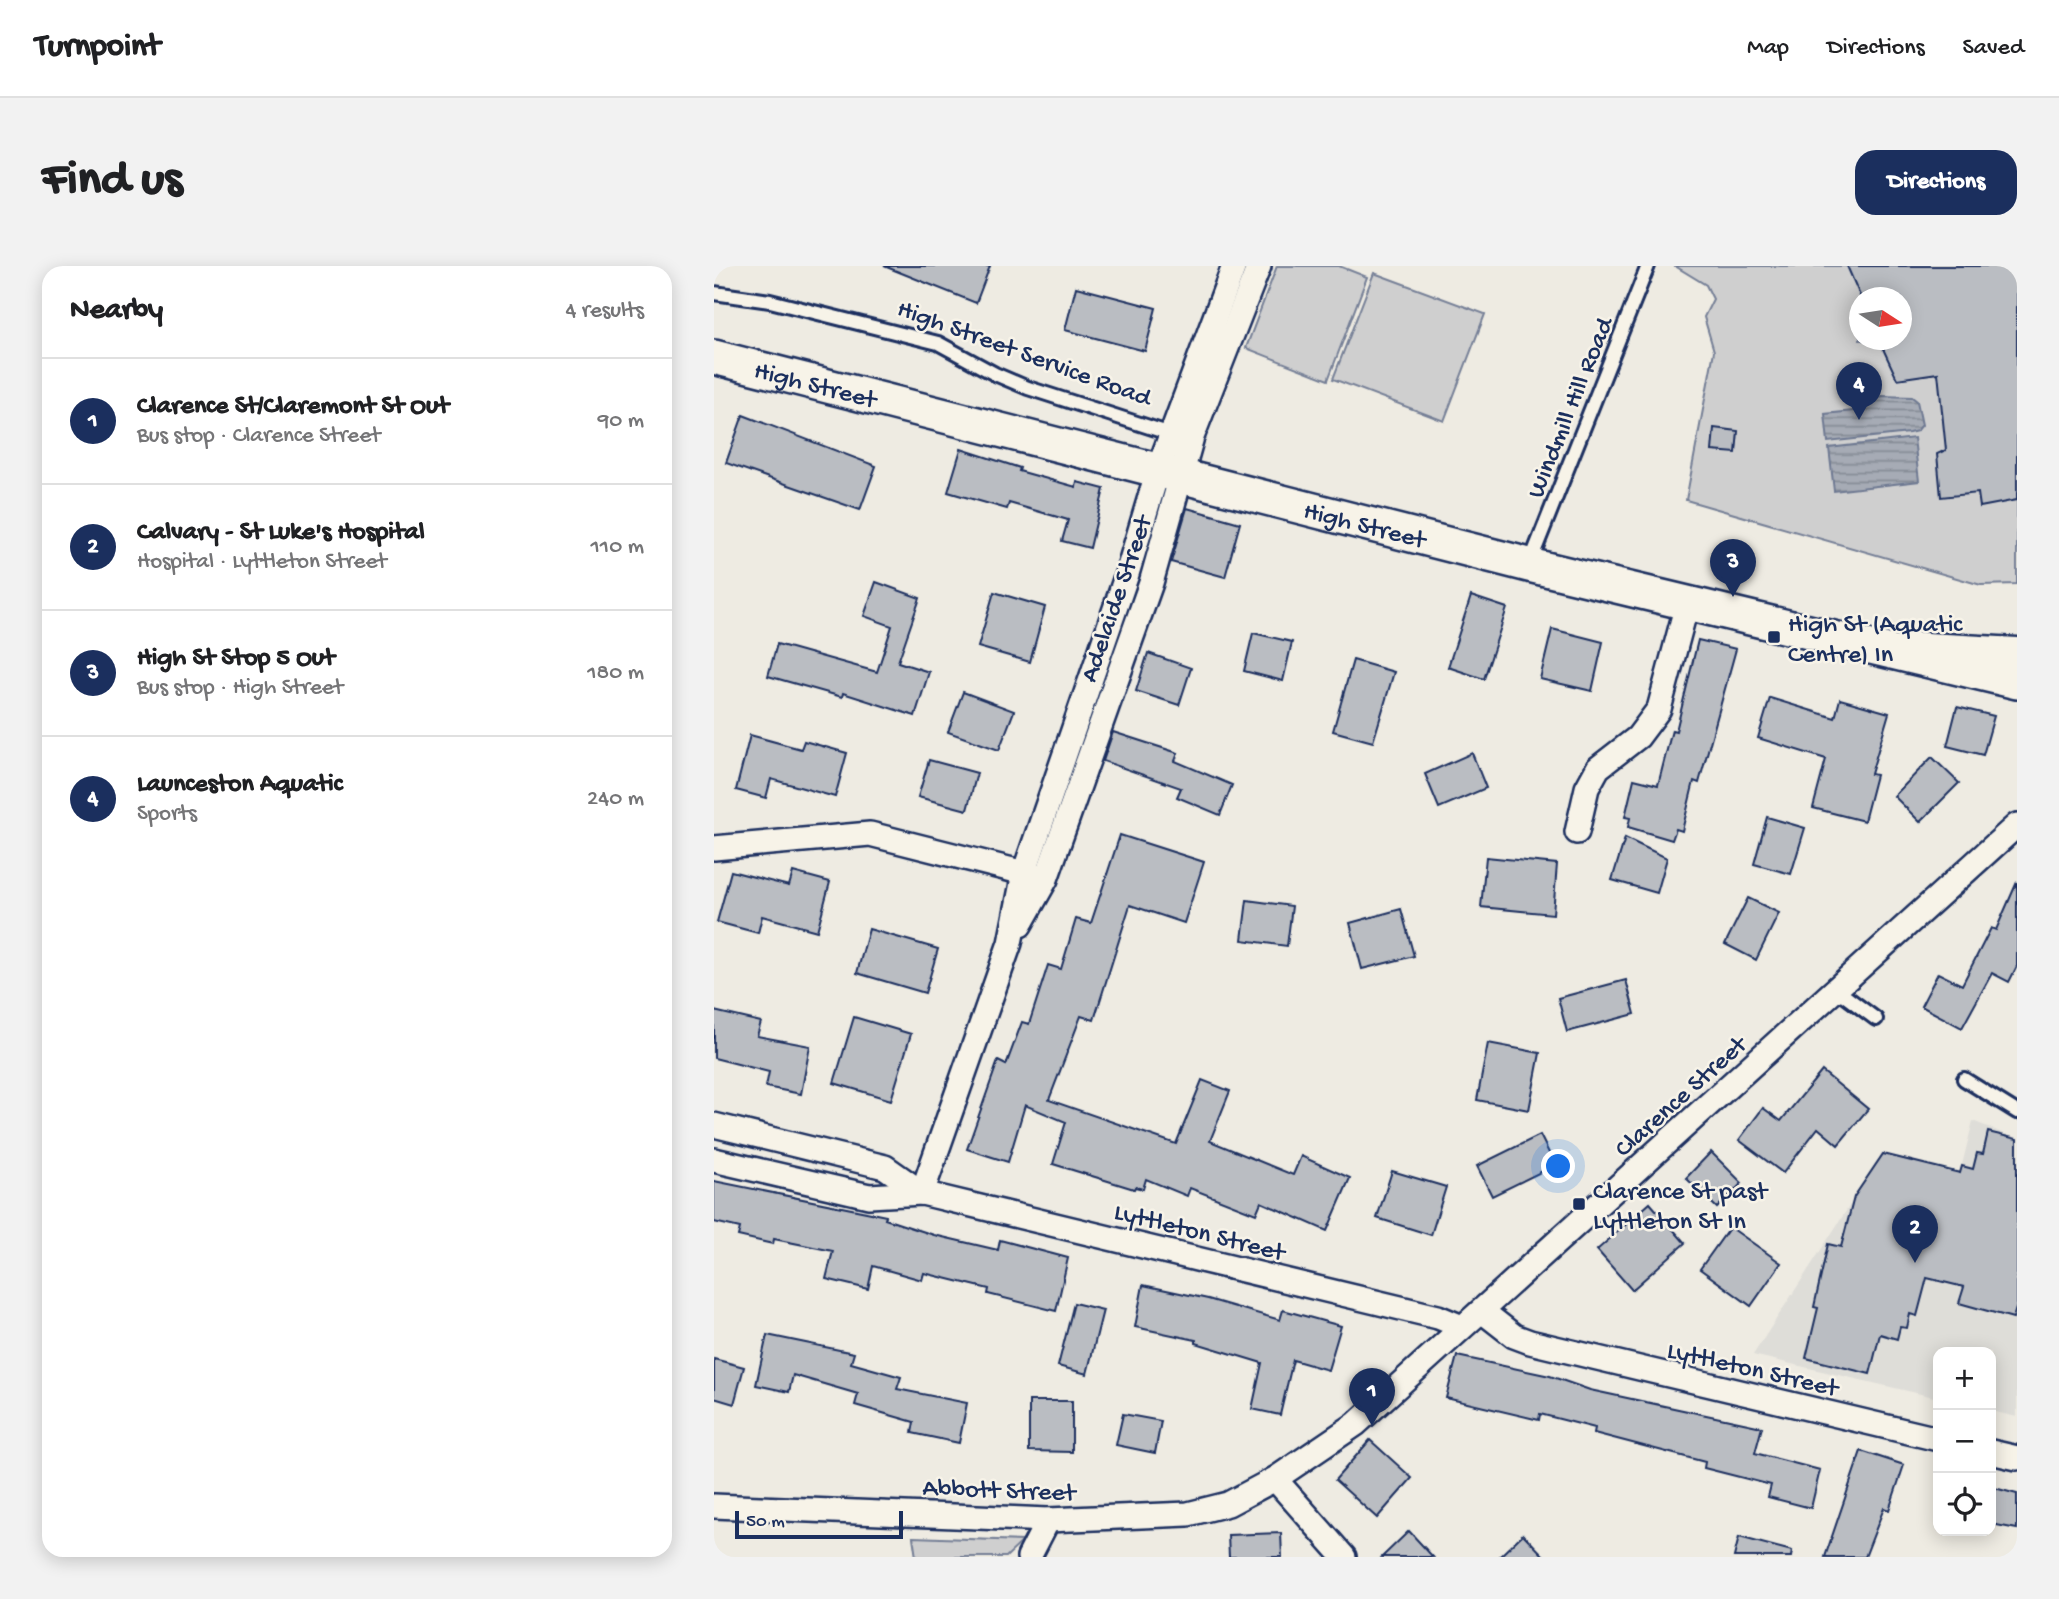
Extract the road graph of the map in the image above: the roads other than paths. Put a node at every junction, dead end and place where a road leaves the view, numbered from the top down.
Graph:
1 (1234, 266) edge
2 (1259, 266) edge
3 (1648, 266) edge
4 (714, 293) edge
5 (1221, 332) junction
6 (714, 357) edge
7 (1182, 435) junction
8 (1171, 473) junction
9 (1529, 565) junction
10 (1127, 574) junction
11 (1151, 583) junction
12 (1687, 604) junction
13 (1108, 628) junction
14 (1132, 636) junction
15 (1871, 646) junction
16 (2017, 653) edge
17 (1093, 671) junction
18 (1117, 679) junction
19 (2017, 681) edge
20 (1068, 745) junction
21 (1090, 753) junction
22 (1046, 807) junction
23 (1068, 815) junction
24 (2017, 825) edge
25 (1577, 832) dead end
26 (714, 848) edge
27 (1035, 876) junction
28 (1837, 990) junction
29 (1876, 1019) dead end
30 (1964, 1079) dead end
31 (2017, 1112) edge
32 (714, 1125) edge
33 (714, 1160) edge
34 (922, 1193) junction
35 (1482, 1311) junction
36 (1462, 1327) junction
37 (1933, 1438) edge
38 (1996, 1453) edge
39 (2017, 1458) edge
40 (1275, 1479) junction
41 (714, 1506) edge
42 (1048, 1520) junction
43 (1030, 1557) edge
44 (1344, 1557) edge

1 - 5 street, Adelaide Street
2 - 5 street, Adelaide Street
3 - 9 lane, Windmill Hill Road
4 - 7 lane, High Street Service Road
5 - 7 street, Adelaide Street
6 - 8 main road, High Street
7 - 8 street, Adelaide Street
8 - 9 main road, High Street
8 - 10 street, Adelaide Street
8 - 11 street, Adelaide Street
9 - 12 main road, High Street
10 - 11 street
10 - 13 street, Adelaide Street
11 - 14 street, Adelaide Street
12 - 15 main road, High Street
12 - 25 street
13 - 14 lane
13 - 17 street, Adelaide Street
14 - 18 street, Adelaide Street
15 - 16 street
15 - 19 main road, High Street
17 - 18 street
17 - 20 street, Adelaide Street
18 - 21 street, Adelaide Street
20 - 21 street
20 - 22 street, Adelaide Street
21 - 23 street, Adelaide Street
22 - 23 street
22 - 27 street, Adelaide Street
23 - 27 street, Adelaide Street
24 - 28 street, Clarence Street
26 - 27 street
27 - 34 street, Adelaide Street
28 - 29 lane
28 - 35 street, Clarence Street
30 - 31 lane
32 - 34 street, Lyttleton Street
33 - 34 street, Lyttleton Street
34 - 36 street, Lyttleton Street
35 - 36 street, Clarence Street
35 - 37 street, Lyttleton Street
36 - 40 street, Clarence Street
38 - 39 street
40 - 42 street, Abbott Street
40 - 44 street
41 - 42 street, Abbott Street
42 - 43 street

